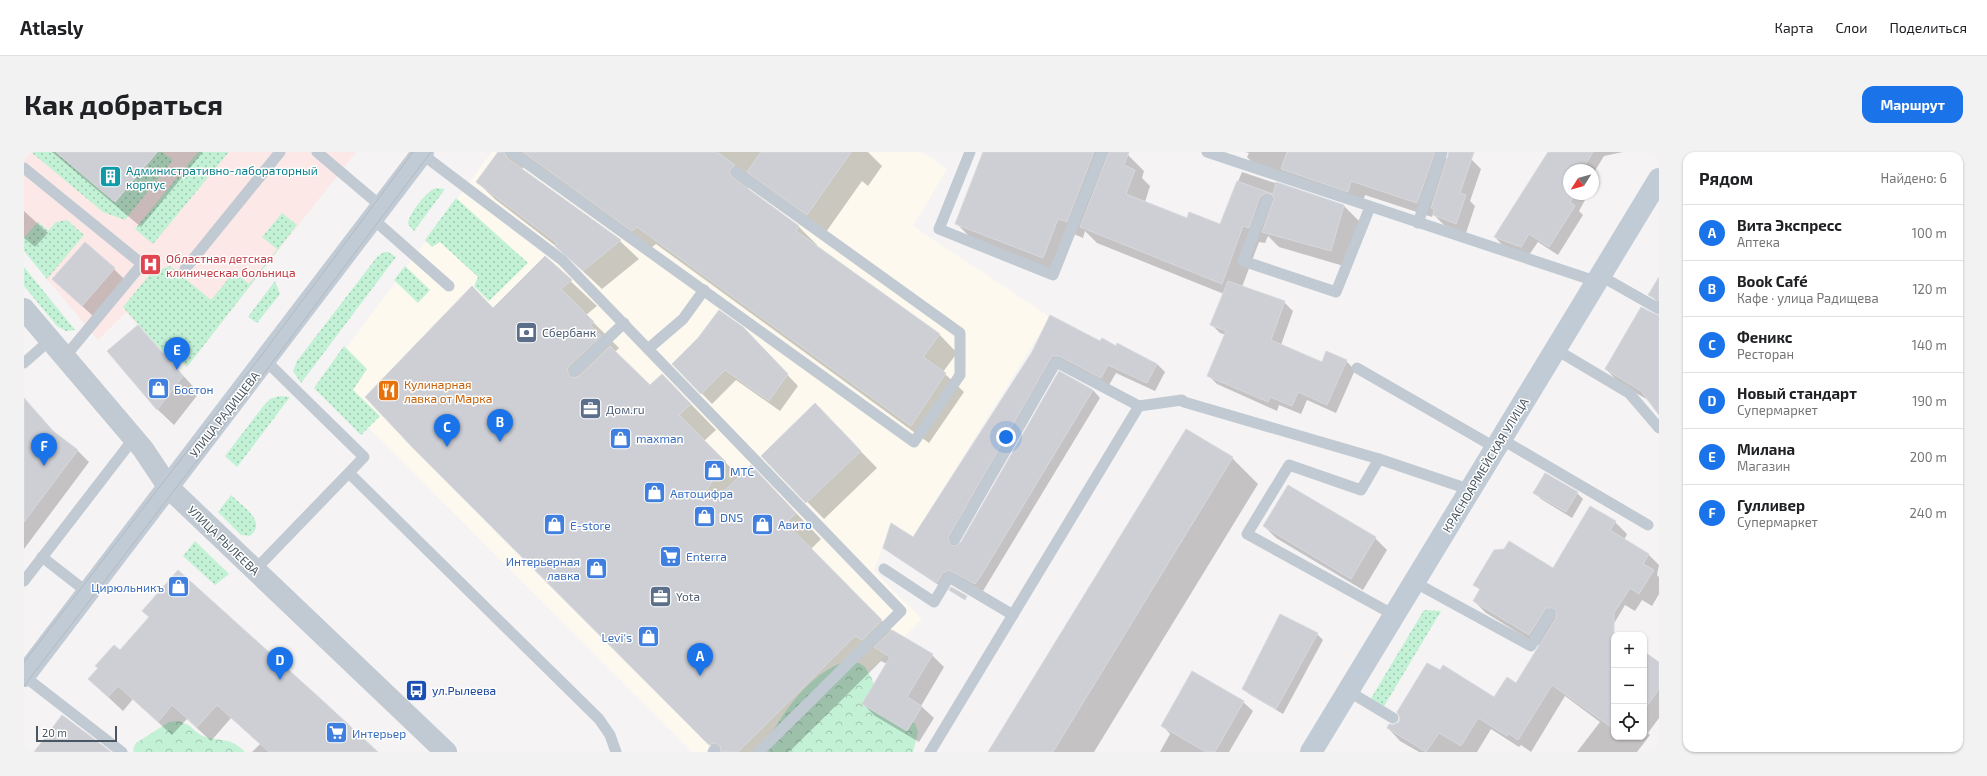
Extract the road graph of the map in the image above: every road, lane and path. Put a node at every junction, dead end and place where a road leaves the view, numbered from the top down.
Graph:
1 (280, 152) edge
2 (317, 152) edge
3 (511, 152) edge
4 (970, 152) edge
5 (1102, 152) edge
6 (1207, 152) edge
7 (1442, 152) edge
8 (422, 153) edge
9 (24, 168) edge
10 (736, 172) dead end
11 (1659, 179) edge
12 (1267, 200) dead end
13 (1370, 207) junction
14 (378, 213) junction
15 (1418, 223) junction
16 (185, 269) dead end
17 (1597, 278) junction
18 (449, 286) dead end
19 (704, 290) junction
20 (1659, 309) edge
21 (27, 318) edge
22 (624, 324) junction
23 (50, 340) junction
24 (648, 349) junction
25 (1555, 349) junction
26 (64, 358) junction
27 (266, 361) junction
28 (24, 363) edge
29 (1357, 368) dead end
30 (574, 371) dead end
31 (1139, 406) junction
32 (1659, 428) edge
33 (134, 438) junction
34 (1498, 443) junction
35 (1379, 459) junction
36 (349, 473) junction
37 (169, 488) junction
38 (1470, 490) junction
39 (1648, 525) dead end
40 (955, 539) dead end
41 (42, 557) junction
42 (884, 569) dead end
43 (255, 570) junction
44 (24, 581) edge
45 (1414, 582) junction
46 (87, 592) junction
47 (1550, 614) dead end
48 (1013, 615) junction
49 (1394, 615) junction
50 (24, 676) edge
51 (1348, 691) junction
52 (1393, 718) dead end
53 (122, 752) edge
54 (446, 752) edge
55 (616, 752) edge
56 (759, 752) edge
57 (930, 752) edge
58 (1312, 752) edge

1 - 16 lane
2 - 14 lane
3 - 19 lane
4 - 5 lane
6 - 13 lane
7 - 15 lane
8 - 14 main road, УЛИЦА РАДИЩЕВА
8 - 22 lane
9 - 26 lane
10 - 19 lane
11 - 17 main road, КРАСНОАРМЕЙСКАЯ УЛИЦА
12 - 13 lane
13 - 15 lane
14 - 18 lane
14 - 27 main road, УЛИЦА РАДИЩЕВА
15 - 17 lane
17 - 20 lane
17 - 25 main road, КРАСНОАРМЕЙСКАЯ УЛИЦА
19 - 24 lane
21 - 23 street, УЛИЦА РЫЛЕЕВА
22 - 24 lane
22 - 30 lane
23 - 26 street, УЛИЦА РЫЛЕЕВА
23 - 28 lane
24 - 56 lane
25 - 32 lane
25 - 34 main road, КРАСНОАРМЕЙСКАЯ УЛИЦА
26 - 33 street, УЛИЦА РЫЛЕЕВА
27 - 36 lane
27 - 37 main road, УЛИЦА РАДИЩЕВА
29 - 34 lane
31 - 35 lane
31 - 40 lane
31 - 48 lane
33 - 37 street, УЛИЦА РЫЛЕЕВА
33 - 41 lane
34 - 38 main road, КРАСНОАРМЕЙСКАЯ УЛИЦА
34 - 39 lane
35 - 38 lane
35 - 49 lane
36 - 43 lane
36 - 55 lane
37 - 43 street, УЛИЦА РЫЛЕЕВА
37 - 46 main road, УЛИЦА РАДИЩЕВА
38 - 45 main road, КРАСНОАРМЕЙСКАЯ УЛИЦА
41 - 44 lane
41 - 46 lane
42 - 48 lane
43 - 54 street, УЛИЦА РЫЛЕЕВА
45 - 47 lane
45 - 49 main road, КРАСНОАРМЕЙСКАЯ УЛИЦА
46 - 50 main road, УЛИЦА РАДИЩЕВА
48 - 57 lane
49 - 51 main road, КРАСНОАРМЕЙСКАЯ УЛИЦА
50 - 53 lane
51 - 52 lane
51 - 58 main road, КРАСНОАРМЕЙСКАЯ УЛИЦА

